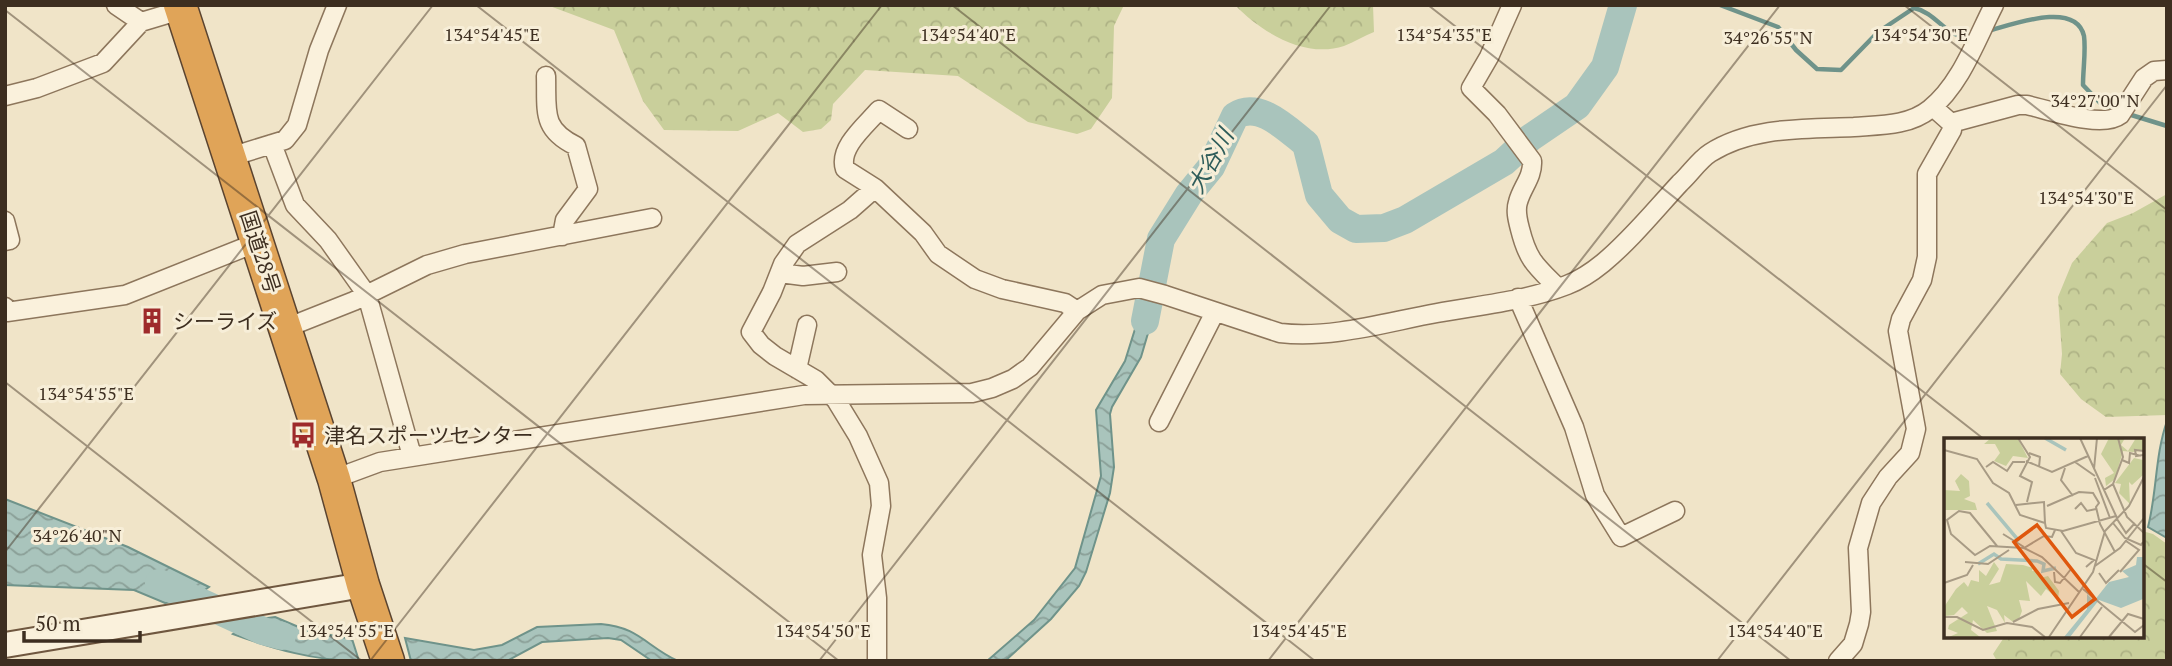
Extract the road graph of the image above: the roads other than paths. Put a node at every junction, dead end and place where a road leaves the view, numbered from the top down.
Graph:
1 (116, 5) edge
2 (337, 5) edge
3 (1512, 5) edge
4 (1994, 5) edge
5 (181, 8) edge
6 (141, 22) junction
7 (2167, 70) edge
8 (547, 76) dead end
9 (5, 96) edge
10 (1933, 107) junction
11 (1951, 123) junction
12 (908, 129) dead end
13 (272, 144) junction
14 (230, 157) junction
15 (875, 188) junction
16 (652, 218) dead end
17 (5, 221) edge
18 (562, 236) junction
19 (5, 241) edge
20 (258, 242) junction
21 (780, 272) junction
22 (837, 272) dead end
23 (1558, 288) junction
24 (367, 295) junction
25 (1518, 298) junction
26 (6, 310) edge
27 (1077, 311) junction
28 (1215, 312) junction
29 (807, 325) dead end
30 (286, 328) junction
31 (797, 369) junction
32 (831, 395) junction
33 (1160, 422) dead end
34 (412, 456) junction
35 (334, 479) junction
36 (1675, 511) dead end
37 (363, 585) junction
38 (5, 645) edge
39 (388, 661) edge
40 (877, 661) edge
41 (1838, 661) edge

1 - 6 street
2 - 13 street
3 - 23 street
4 - 10 street
5 - 6 street
5 - 14 highway, 国道28号
6 - 9 street
7 - 11 street
8 - 18 street
10 - 11 street
10 - 23 street
11 - 41 street
12 - 15 street
13 - 14 street
13 - 24 street
14 - 20 highway, 国道28号
15 - 21 street
15 - 27 street
16 - 18 street
17 - 19 street
18 - 24 street
20 - 26 street
20 - 30 highway, 国道28号
21 - 22 street
21 - 31 street
23 - 25 street
24 - 30 street
24 - 34 street
25 - 28 street
25 - 36 street
27 - 28 street
27 - 32 street
28 - 33 street
29 - 31 street
30 - 35 highway, 国道28号
31 - 32 street
32 - 34 street
32 - 40 street
34 - 35 street
35 - 37 highway, 国道28号
37 - 38 street
37 - 39 highway, 国道28号

